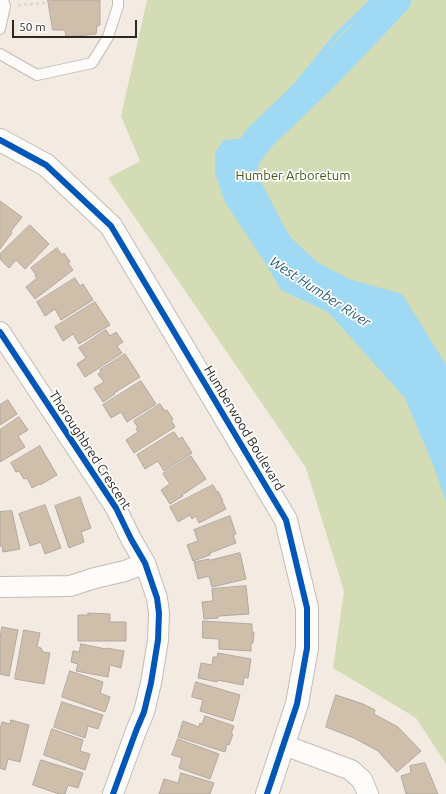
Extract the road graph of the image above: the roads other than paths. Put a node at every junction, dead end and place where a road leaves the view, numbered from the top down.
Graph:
1 (118, 0) edge
2 (4, 3) edge
3 (0, 29) edge
4 (0, 54) edge
5 (0, 140) edge
6 (0, 332) edge
7 (144, 563) junction
8 (0, 587) edge
9 (284, 745) junction
10 (113, 794) edge
11 (267, 794) edge
12 (368, 794) edge

1 - 4 lane
2 - 3 lane
5 - 9 street, Humberwood Boulevard
6 - 7 street, Thoroughbred Crescent
7 - 8 street
7 - 10 street, Thoroughbred Crescent
9 - 11 street, Humberwood Boulevard
9 - 12 street

